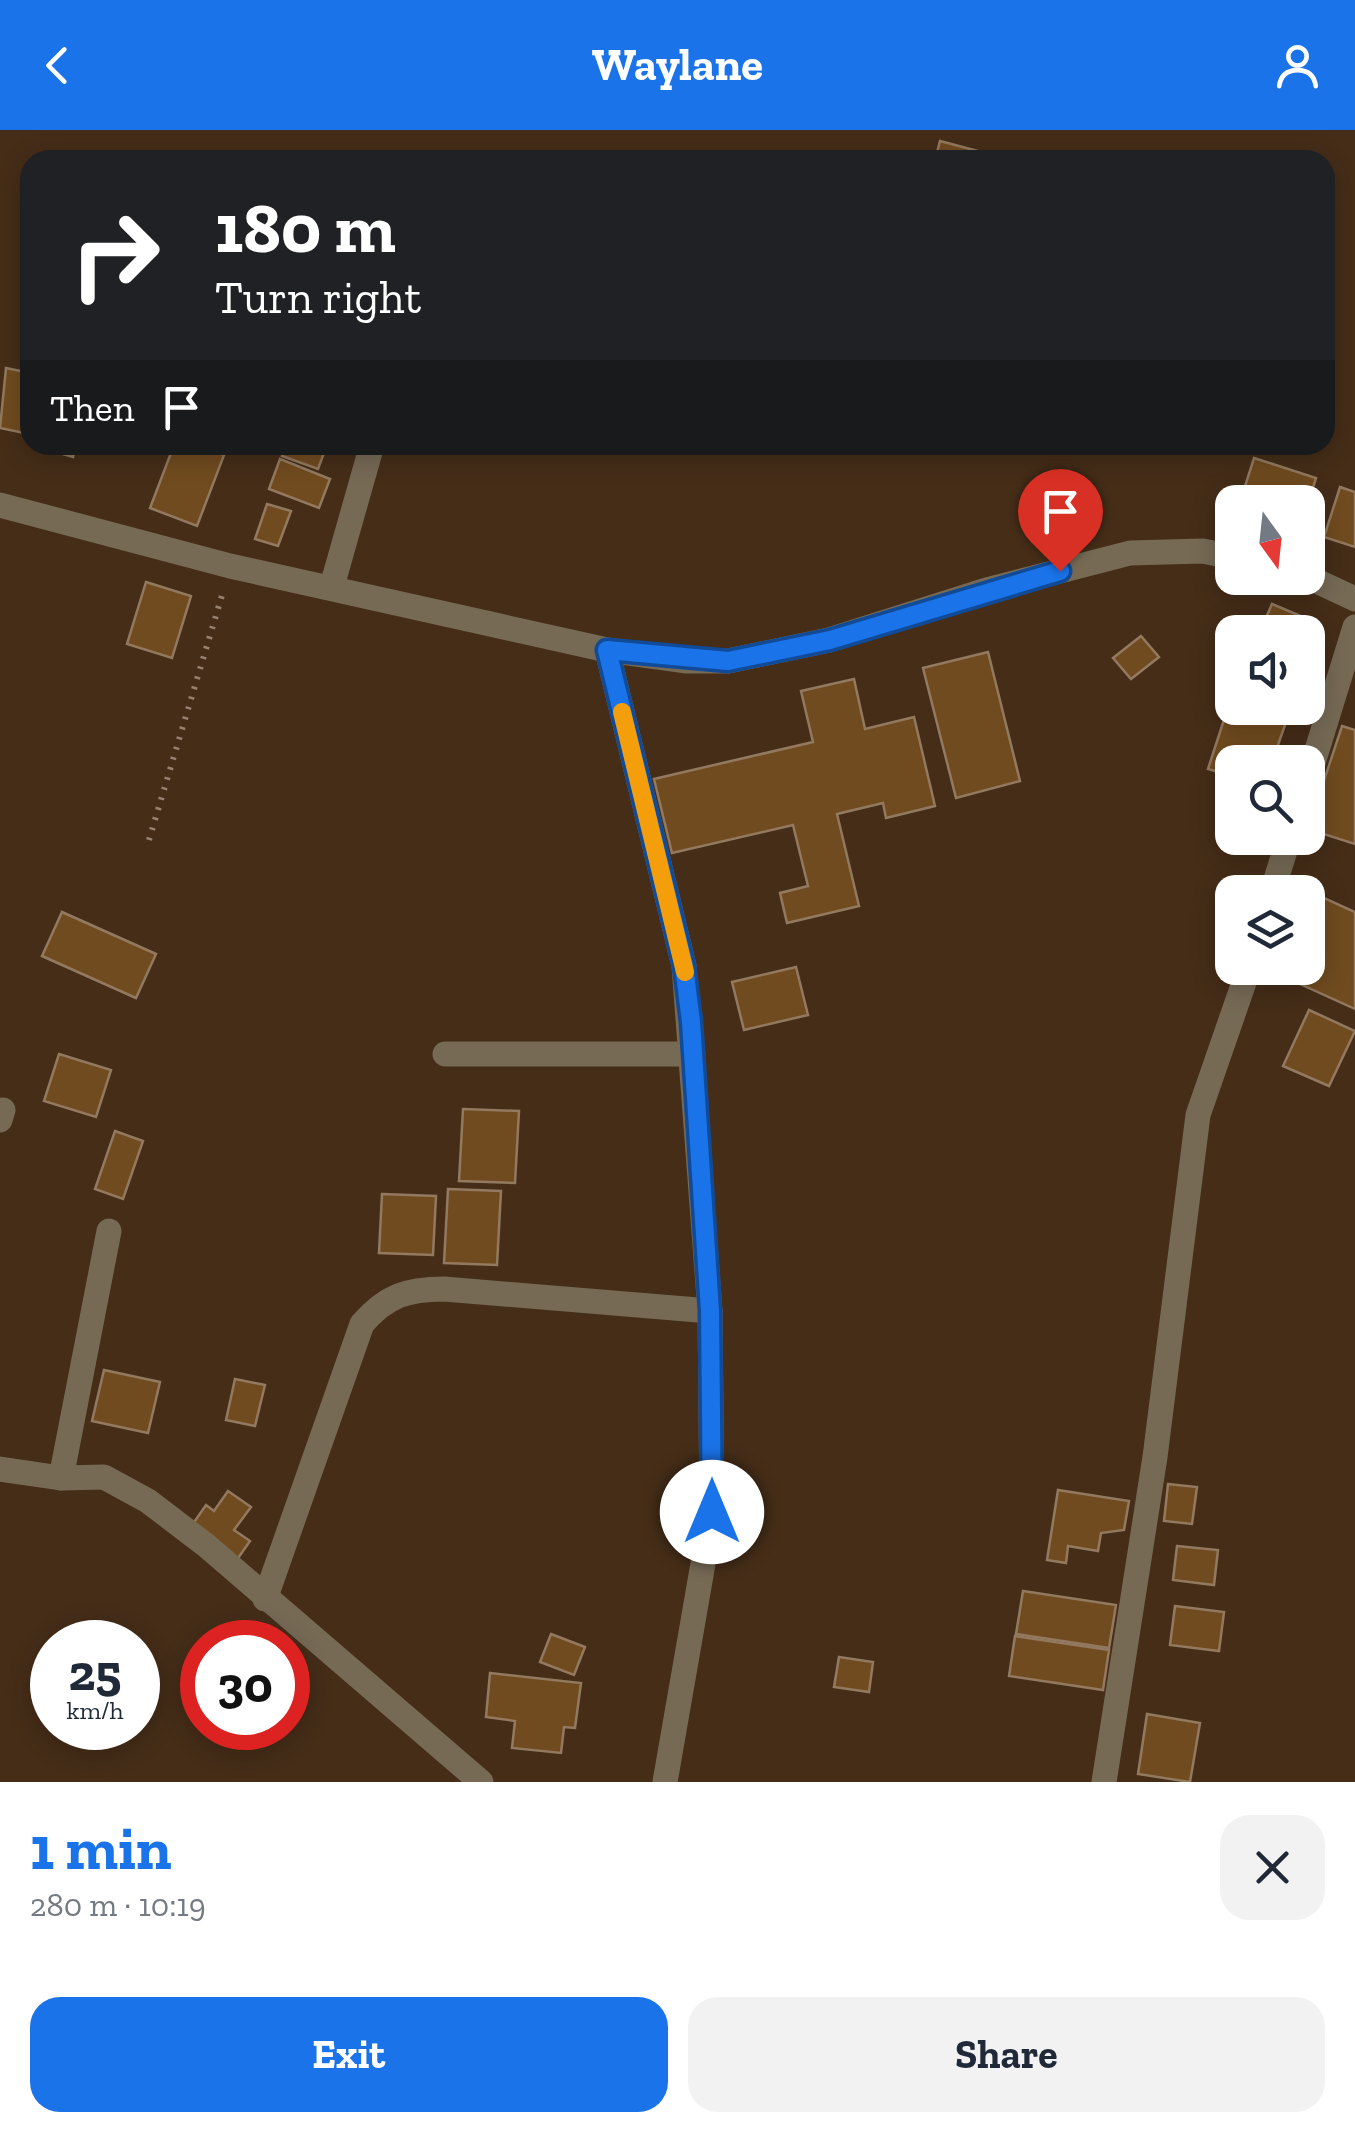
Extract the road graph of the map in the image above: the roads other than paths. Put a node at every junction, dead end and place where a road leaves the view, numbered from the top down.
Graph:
1 (369, 455) edge
2 (0, 505) edge
3 (1215, 553) edge
4 (1325, 585) edge
5 (332, 586) junction
6 (1355, 599) edge
7 (1355, 628) edge
8 (607, 650) junction
9 (1319, 745) edge
10 (1243, 985) edge
11 (445, 1054) dead end
12 (692, 1054) junction
13 (109, 1232) dead end
14 (710, 1311) junction
15 (0, 1468) edge
16 (61, 1478) junction
17 (265, 1599) junction
18 (481, 1782) edge
19 (665, 1782) edge
20 (1104, 1782) edge

1 - 5 street
2 - 5 street
3 - 8 street
4 - 6 street
5 - 8 street
7 - 9 street
8 - 12 street
10 - 20 street
11 - 12 street
12 - 14 street
13 - 16 street
14 - 17 street
14 - 19 street
15 - 16 street
16 - 17 street
17 - 18 street

